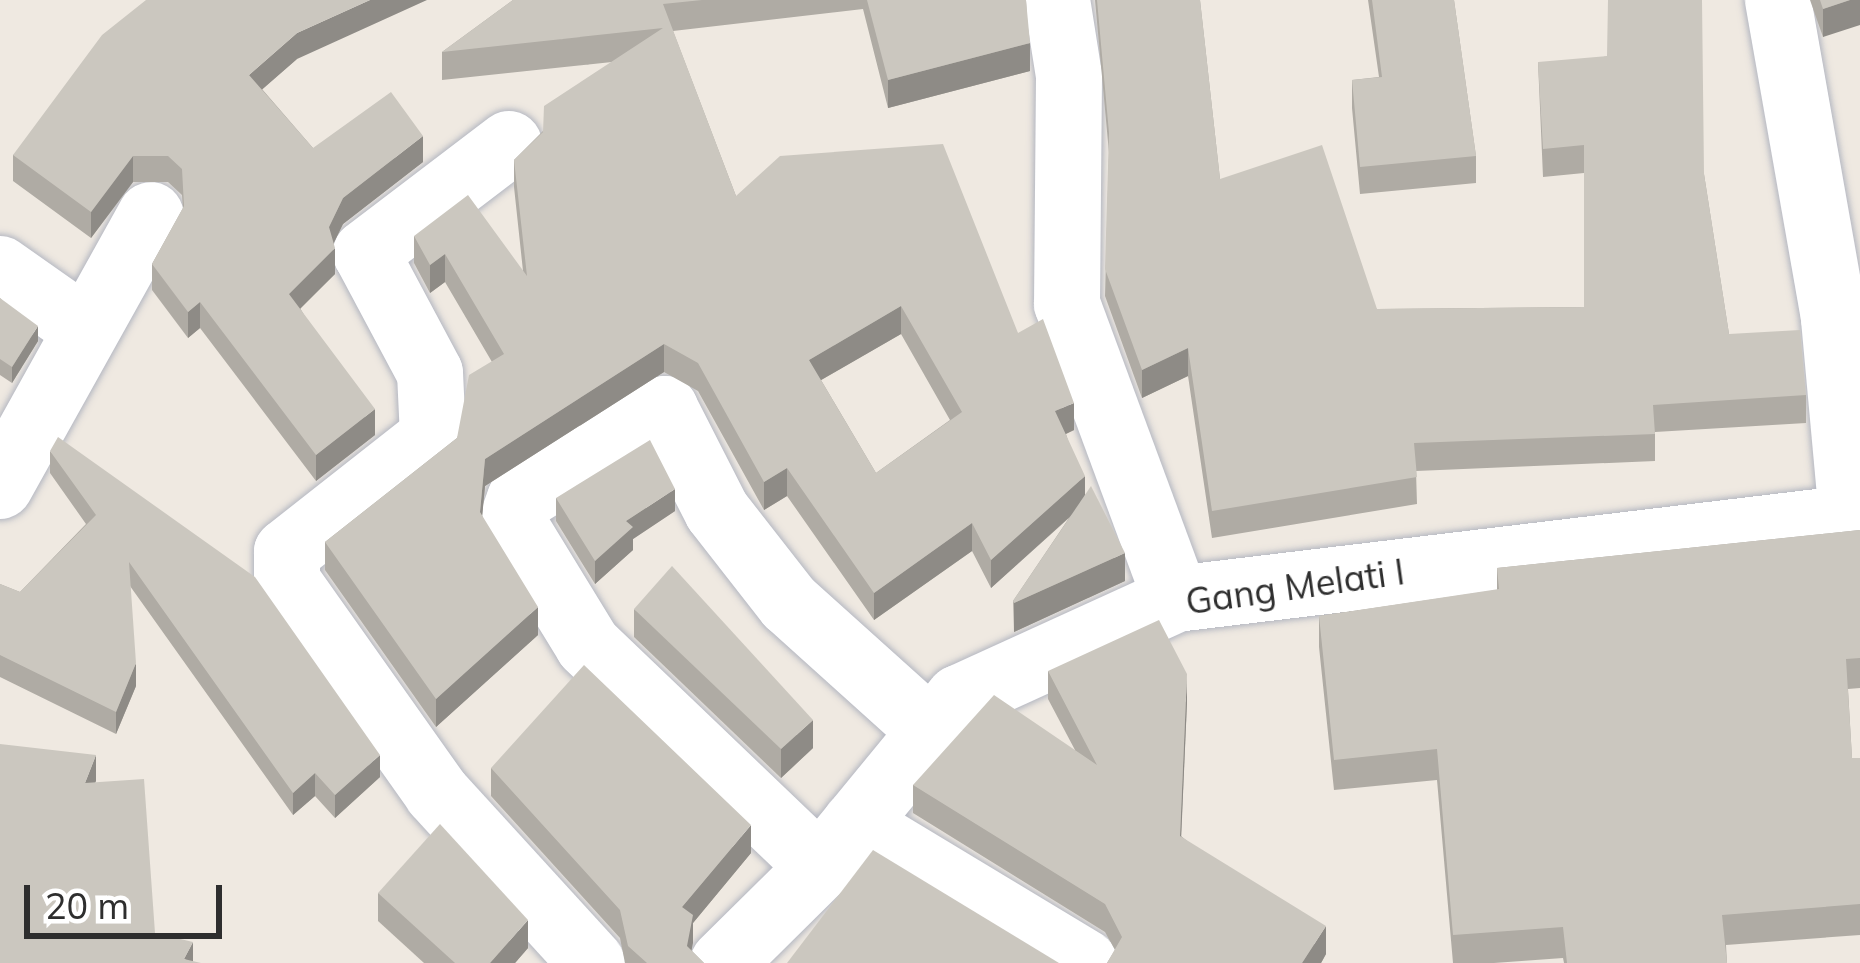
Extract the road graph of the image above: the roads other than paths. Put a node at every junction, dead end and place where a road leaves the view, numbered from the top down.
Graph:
1 (1057, 0) edge
2 (1778, 0) edge
3 (508, 144) dead end
4 (152, 215) dead end
5 (0, 269) edge
6 (84, 328) junction
7 (0, 486) edge
8 (1856, 517) edge
9 (1176, 599) junction
10 (929, 730) junction
11 (838, 846) junction
12 (592, 963) edge
13 (723, 963) edge
14 (1085, 963) edge

1 - 9 street
2 - 8 street
3 - 12 street
4 - 6 street
5 - 6 street
6 - 7 street
8 - 9 street, Gang Melati I
9 - 10 street, Gang Melati I
10 - 11 street, Gang Melati I
10 - 11 street
11 - 13 street, Gang Melati I
11 - 14 street

